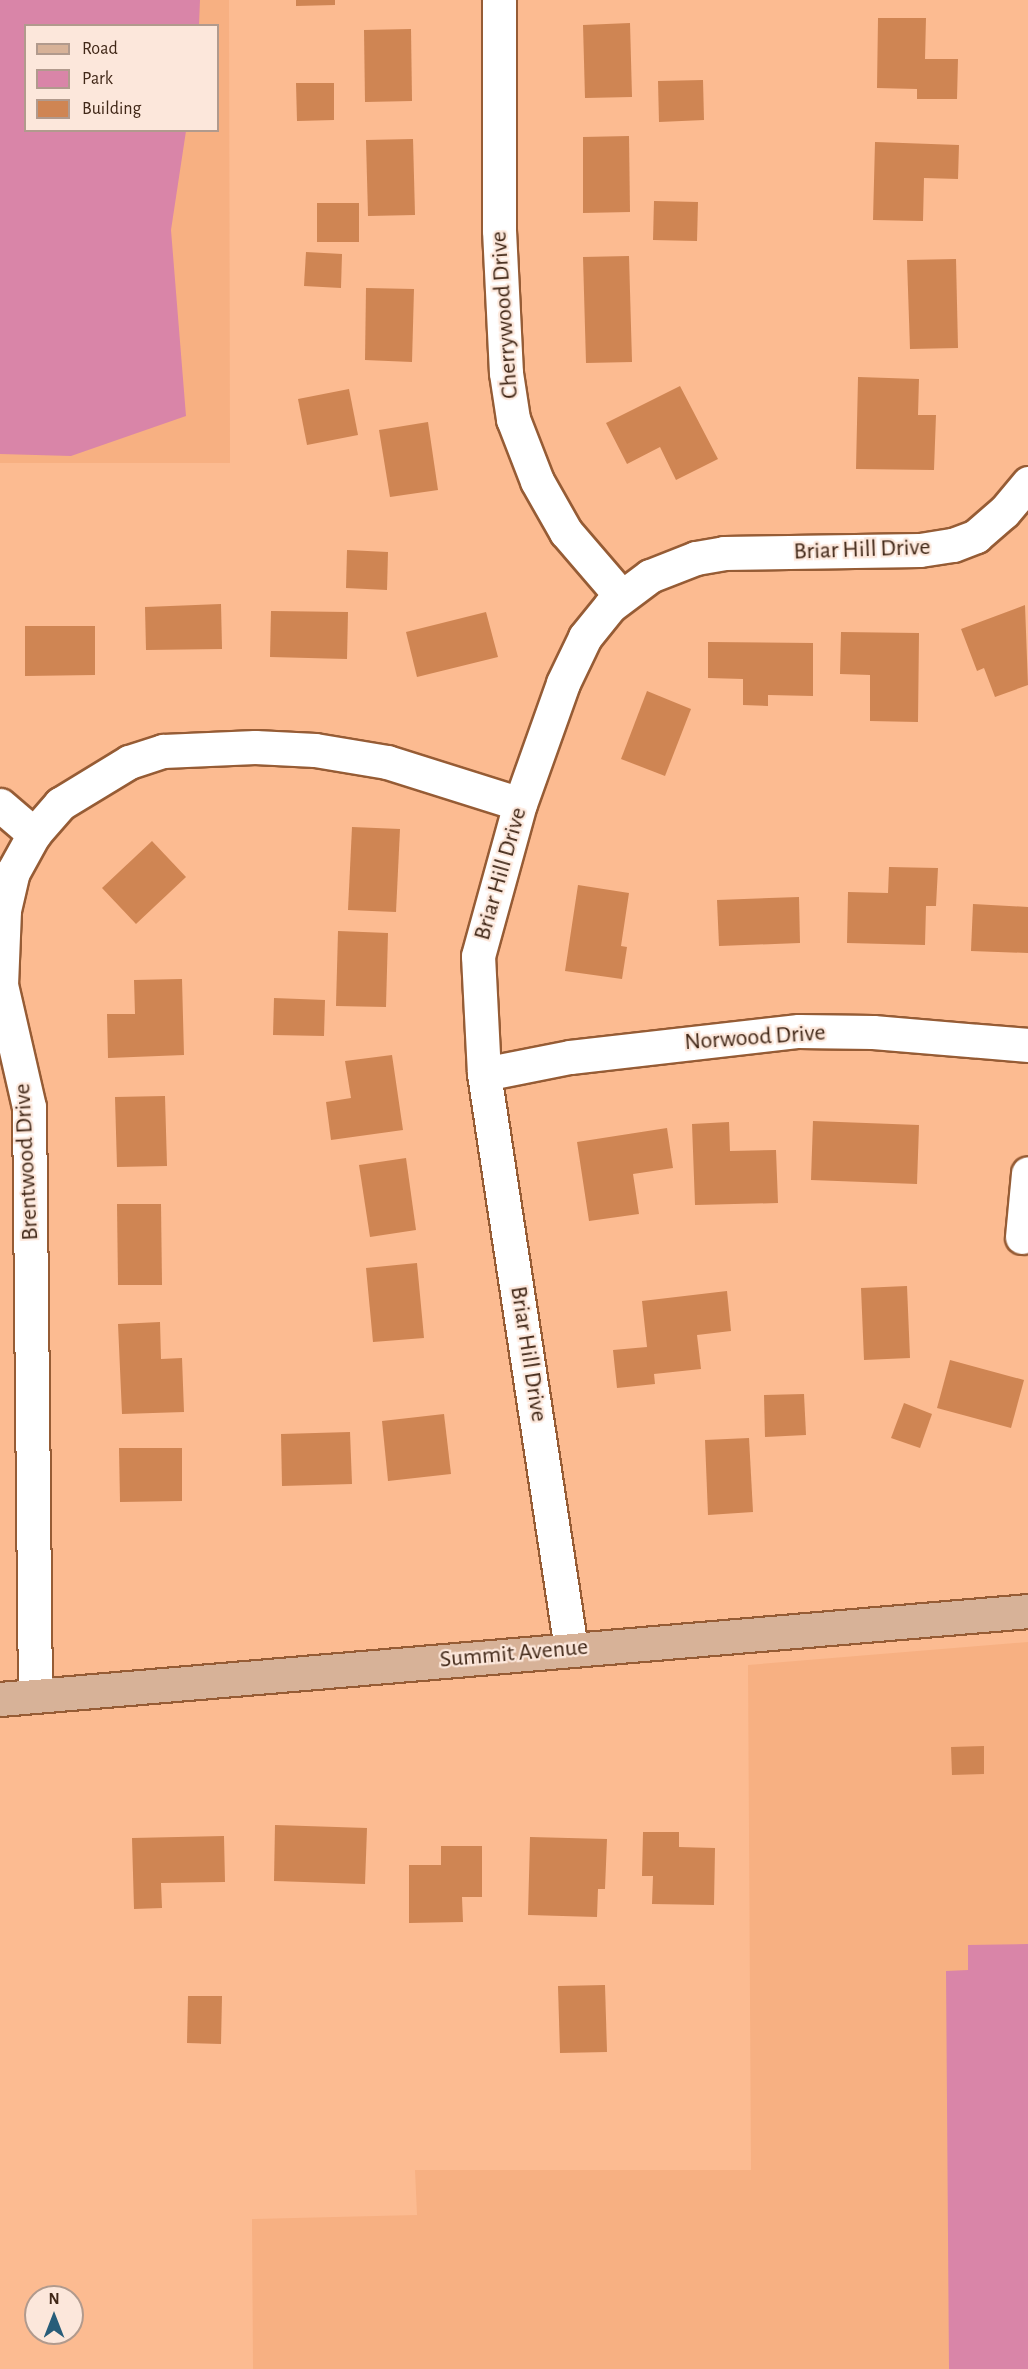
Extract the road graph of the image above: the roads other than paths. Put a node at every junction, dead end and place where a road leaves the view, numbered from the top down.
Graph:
1 (498, 0) edge
2 (1028, 483) edge
3 (621, 596) junction
4 (520, 804) junction
5 (0, 805) edge
6 (34, 834) junction
7 (1028, 1045) edge
8 (484, 1074) junction
9 (1028, 1173) edge
10 (1022, 1237) dead end
11 (1028, 1611) edge
12 (571, 1649) junction
13 (35, 1696) junction
14 (0, 1699) edge

1 - 3 street, Cherrywood Drive
2 - 3 street, Briar Hill Drive
3 - 4 street, Briar Hill Drive
4 - 6 street, Brentwood Drive
4 - 8 street, Briar Hill Drive
5 - 6 street
6 - 13 street, Brentwood Drive
7 - 8 street, Norwood Drive
8 - 12 street, Briar Hill Drive
9 - 10 street
11 - 12 main road, Summit Avenue
12 - 13 main road, Summit Avenue
13 - 14 main road, Summit Avenue

